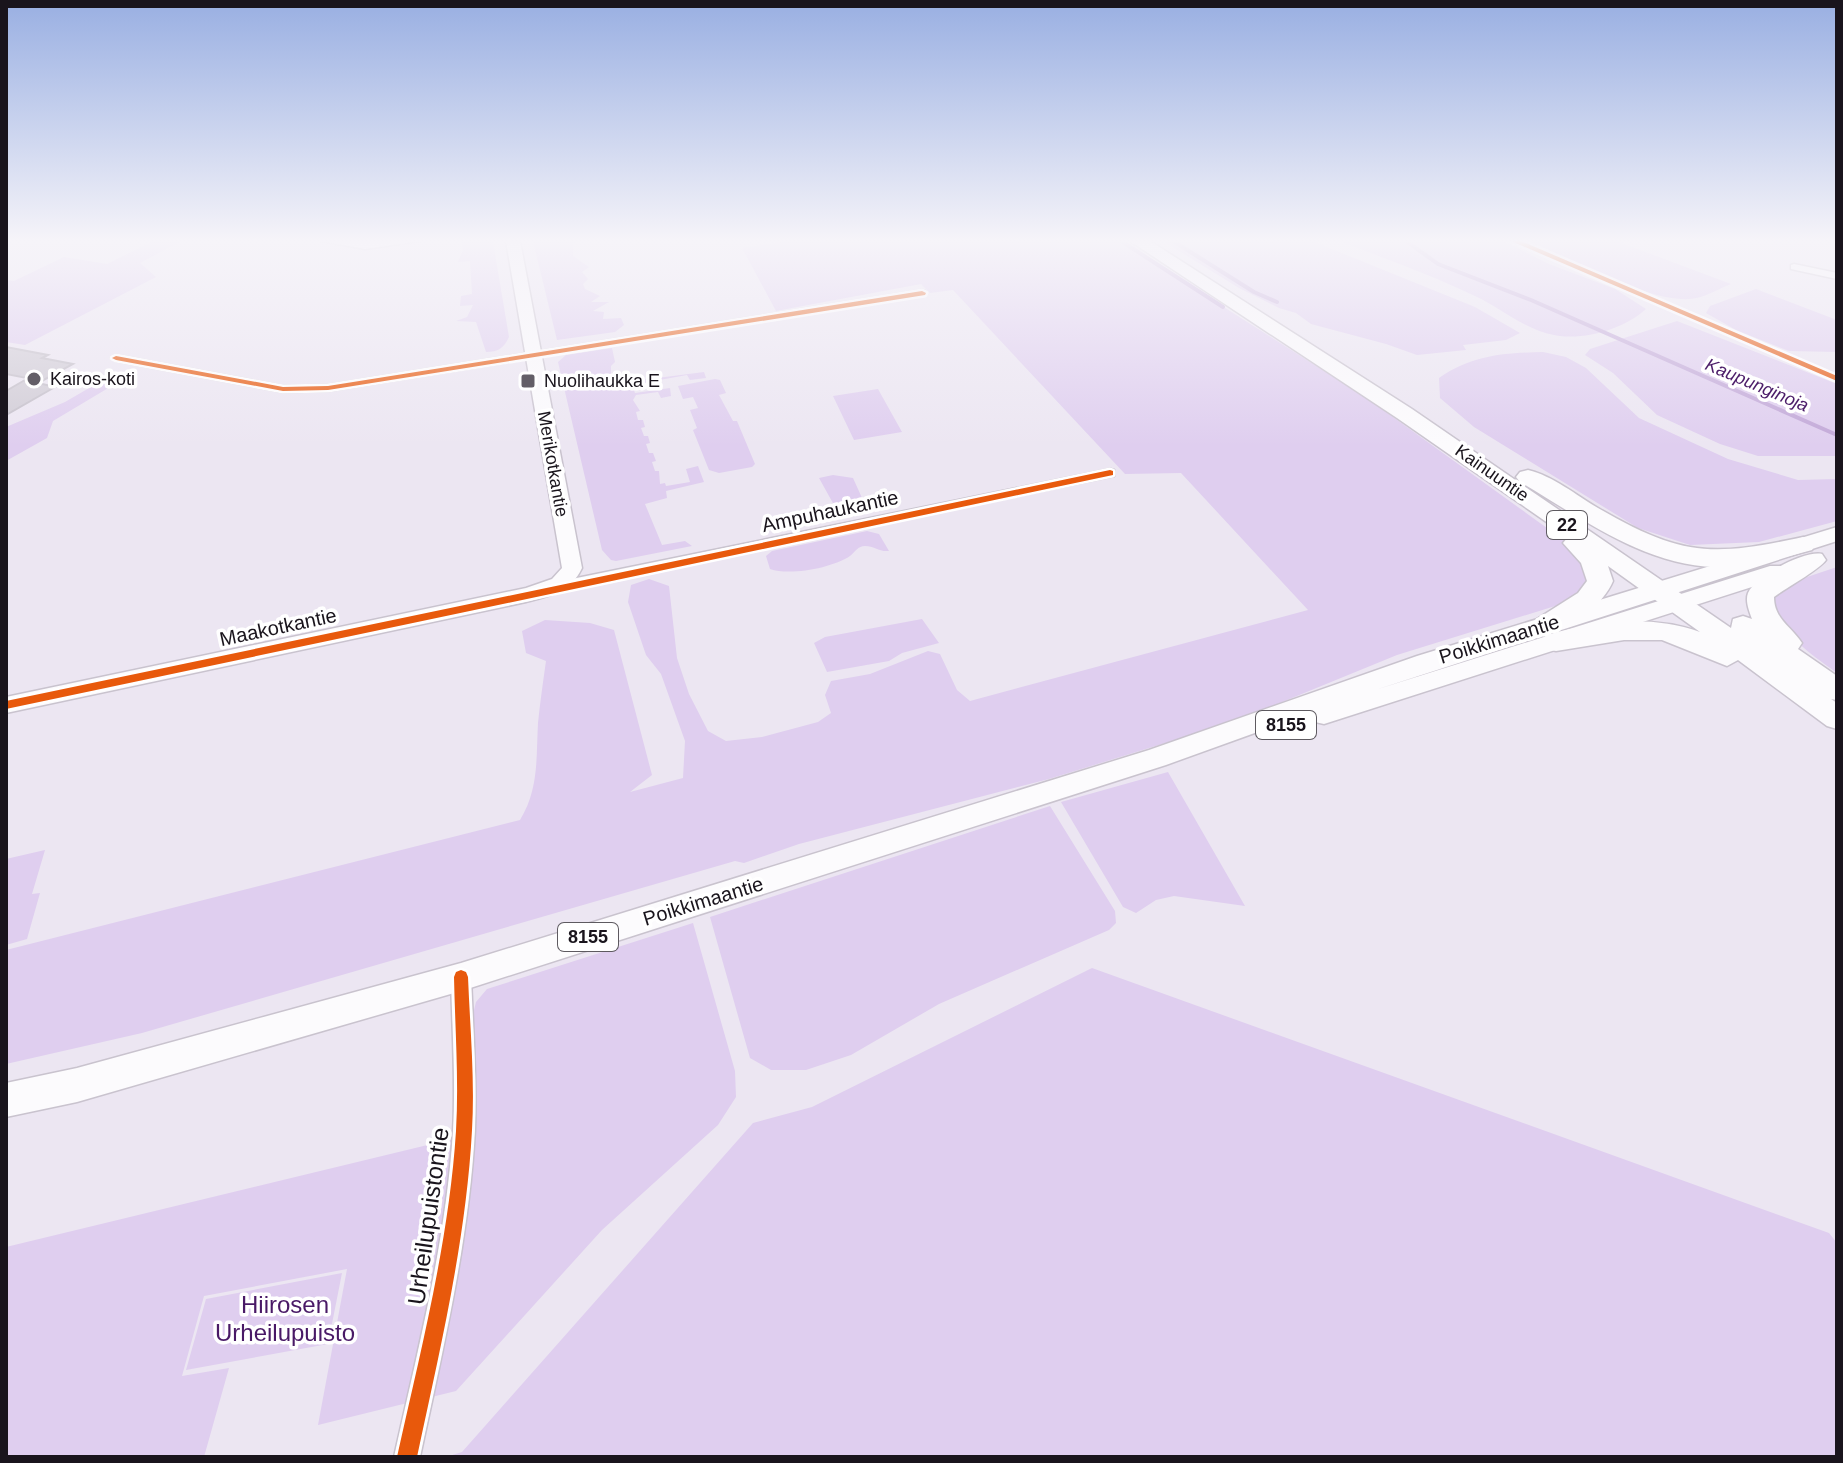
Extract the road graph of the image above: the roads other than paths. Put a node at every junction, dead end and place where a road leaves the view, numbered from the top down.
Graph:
1 (526, 309) edge
2 (818, 309) edge
3 (1246, 309) edge
4 (1263, 309) edge
5 (534, 354) junction
6 (116, 358) dead end
7 (1474, 461) junction
8 (1110, 473) dead end
9 (1528, 477) junction
10 (1837, 534) edge
11 (1818, 553) edge
12 (557, 586) junction
13 (1682, 593) junction
14 (1552, 633) junction
15 (1837, 681) edge
16 (1837, 690) edge
17 (6, 705) edge
18 (1837, 720) edge
19 (461, 977) junction
20 (6, 1100) edge
21 (407, 1457) edge

1 - 5 street, Merikotkantie
2 - 5 street
3 - 7 highway, Kainuuntie / 22
4 - 9 highway, Kainuuntie / 22
5 - 6 street
5 - 12 street, Merikotkantie
7 - 13 highway, Kainuuntie / 22
7 - 14 highway
8 - 12 street, Ampuhaukantie
9 - 11 highway
9 - 13 highway, Kainuuntie / 22
10 - 11 main road, Poikkimaantie
11 - 13 main road, Poikkimaantie
11 - 15 highway
12 - 17 street, Maakotkantie
13 - 14 main road, Poikkimaantie / 8155
13 - 16 highway, Kainuuntie / 22
13 - 18 highway, Kainuuntie / 22
14 - 18 highway
14 - 19 main road, Poikkimaantie / 8155
19 - 20 main road, Poikkimaantie / 8155
19 - 21 street, Urheilupuistontie

